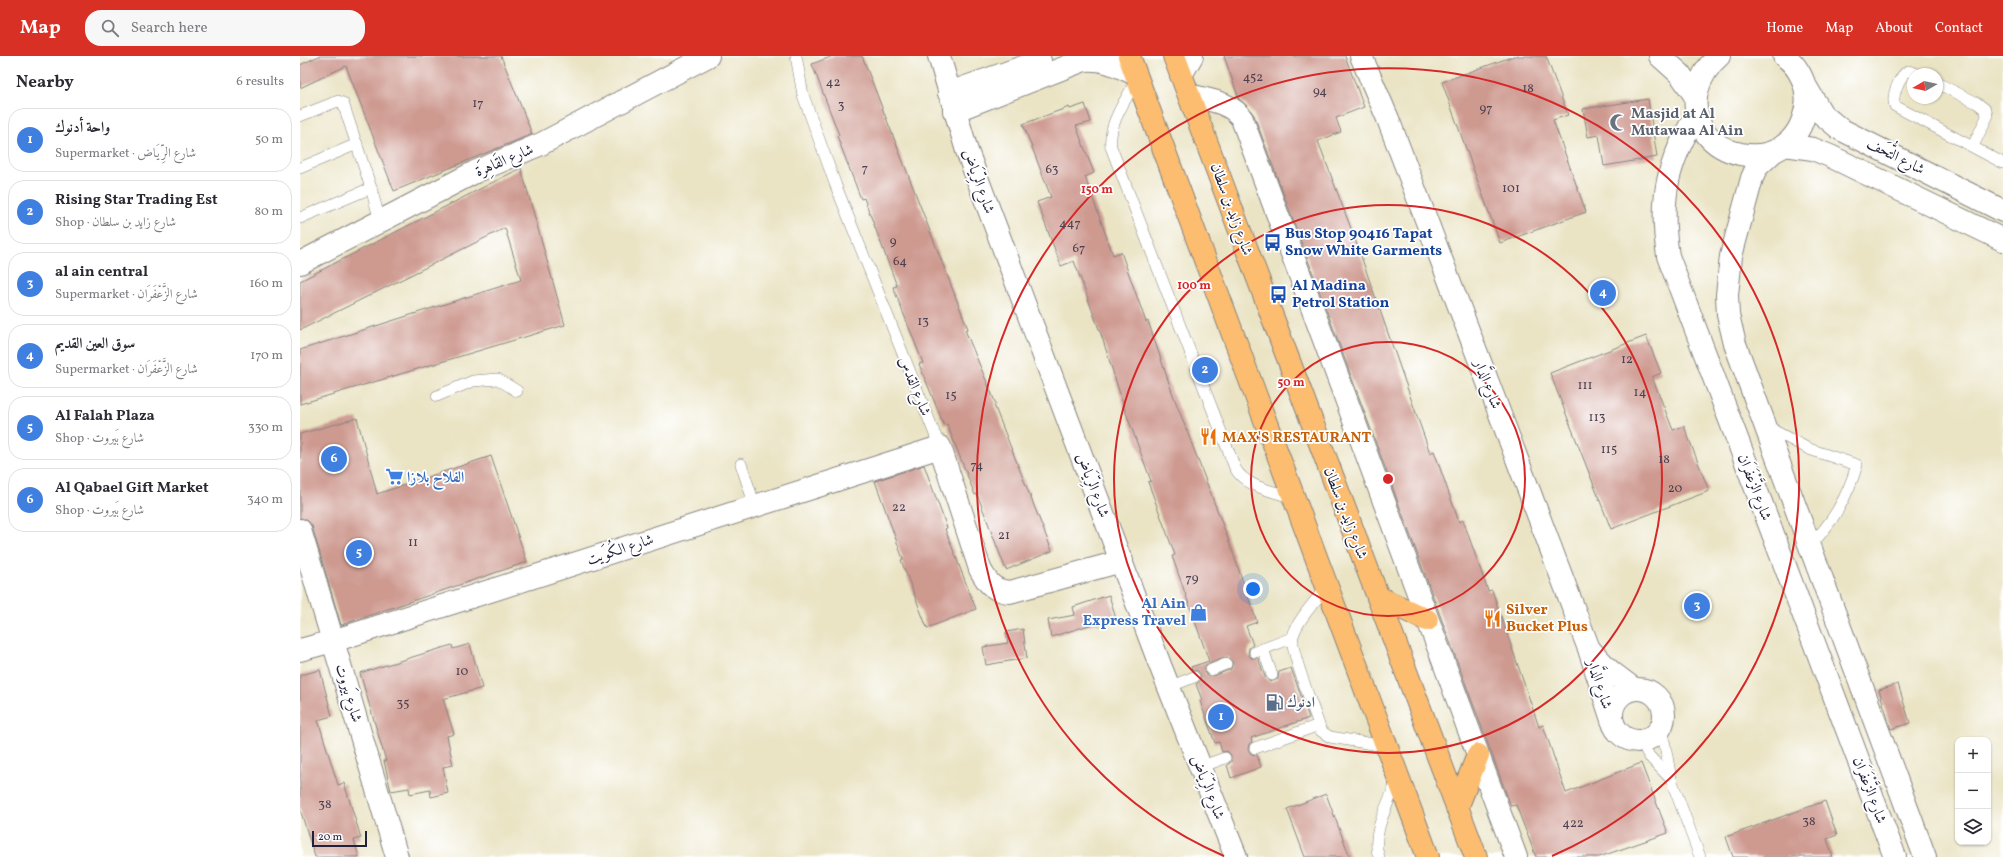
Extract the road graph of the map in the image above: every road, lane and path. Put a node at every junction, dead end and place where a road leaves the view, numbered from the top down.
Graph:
1 (796, 56) edge
2 (939, 56) edge
3 (1054, 56) edge
4 (1192, 56) edge
5 (1361, 56) edge
6 (1379, 56) edge
7 (1660, 56) edge
8 (1719, 56) edge
9 (1784, 56) edge
10 (706, 57) edge
11 (1178, 66) edge
12 (1134, 70) edge
13 (1907, 72) edge
14 (1805, 84) junction
15 (1943, 86) edge
16 (1190, 95) junction
17 (952, 102) junction
18 (1697, 106) junction
19 (300, 116) edge
20 (1388, 118) junction
21 (357, 144) junction
22 (1973, 146) junction
23 (1779, 149) junction
24 (2003, 162) edge
25 (300, 168) edge
26 (371, 188) junction
27 (2003, 211) edge
28 (300, 218) edge
29 (380, 221) junction
30 (2003, 240) edge
31 (300, 263) edge
32 (518, 391) dead end
33 (437, 396) dead end
34 (1765, 425) junction
35 (940, 447) junction
36 (741, 464) dead end
37 (1293, 498) junction
38 (755, 506) junction
39 (300, 530) edge
40 (1809, 547) junction
41 (1122, 561) junction
42 (1326, 587) junction
43 (1378, 597) junction
44 (1427, 620) junction
45 (1292, 638) junction
46 (334, 641) junction
47 (1589, 649) junction
48 (300, 650) edge
49 (1226, 664) dead end
50 (1212, 670) dead end
51 (1272, 675) dead end
52 (1194, 677) dead end
53 (1169, 687) junction
54 (1634, 689) junction
55 (1612, 720) junction
56 (1319, 725) junction
57 (1660, 728) junction
58 (1641, 741) junction
59 (1385, 746) junction
60 (1254, 748) dead end
61 (1478, 755) junction
62 (1224, 758) dead end
63 (1200, 767) junction
64 (1398, 778) junction
65 (1671, 779) junction
66 (1457, 808) junction
67 (398, 857) edge
68 (1236, 857) edge
69 (1379, 857) edge
70 (1428, 857) edge
71 (1476, 857) edge
72 (1516, 857) edge
73 (1700, 857) edge
74 (1895, 857) edge
75 (1925, 857) edge

1 - 35 lane, شارع القدس
2 - 17 street, شارع الرِّيَاض
3 - 17 street
4 - 11 street
5 - 20 street, شارع الدَّار
6 - 20 street, شارع الدَّار
7 - 18 street
8 - 18 street, شارع الزَّعْفَرَان
9 - 14 street, شارع التُّحَف
10 - 29 street, شارع القَاهِرَة
11 - 16 highway, شارع زايد بن سلطان
12 - 17 street
12 - 37 highway
12 - 37 lane
13 - 22 lane
14 - 23 street, شارع الزَّعْفَرَان
14 - 27 street, شارع التُّحَف
15 - 22 lane
16 - 43 highway, شارع زايد بن سلطان
16 - 44 street
17 - 41 street, شارع الرِّيَاض
18 - 23 street
18 - 74 street, شارع الزَّعْفَرَان
19 - 21 lane
20 - 47 street, شارع الدَّار
21 - 25 lane
21 - 26 lane
22 - 24 lane
23 - 30 street, شارع التُّحَف
23 - 34 street, شارع الزَّعْفَرَان
26 - 28 lane
26 - 29 lane
29 - 31 street, شارع القَاهِرَة
32 - 33 lane
34 - 40 street, شارع الزَّعْفَرَان
34 - 40 lane
35 - 38 street, شارع الكُوَيت
35 - 41 street, شارع القدس
36 - 38 lane
37 - 42 highway
38 - 46 street, شارع الكُوَيت
39 - 46 street, شارع بَيروت
40 - 75 street, شارع الزَّعْفَرَان
41 - 53 street, شارع الرِّيَاض
42 - 45 lane
42 - 59 highway
43 - 44 highway
43 - 66 highway, شارع زايد بن سلطان
44 - 61 street
45 - 51 lane
45 - 56 lane
46 - 48 street, شارع الكُوَيت
46 - 67 street, شارع بَيروت
47 - 54 street, شارع الدَّار
47 - 55 street, شارع الدَّار
49 - 50 lane
52 - 53 lane
53 - 63 street, شارع الرِّيَاض
54 - 55 street
54 - 57 street
55 - 58 street
56 - 59 lane
56 - 60 lane
57 - 58 street
57 - 65 lane
58 - 65 lane
59 - 64 highway
61 - 66 highway
61 - 72 street
62 - 63 lane
63 - 68 street, شارع الرِّيَاض
64 - 69 lane
64 - 70 highway
65 - 73 lane
66 - 71 highway, شارع زايد بن سلطان

